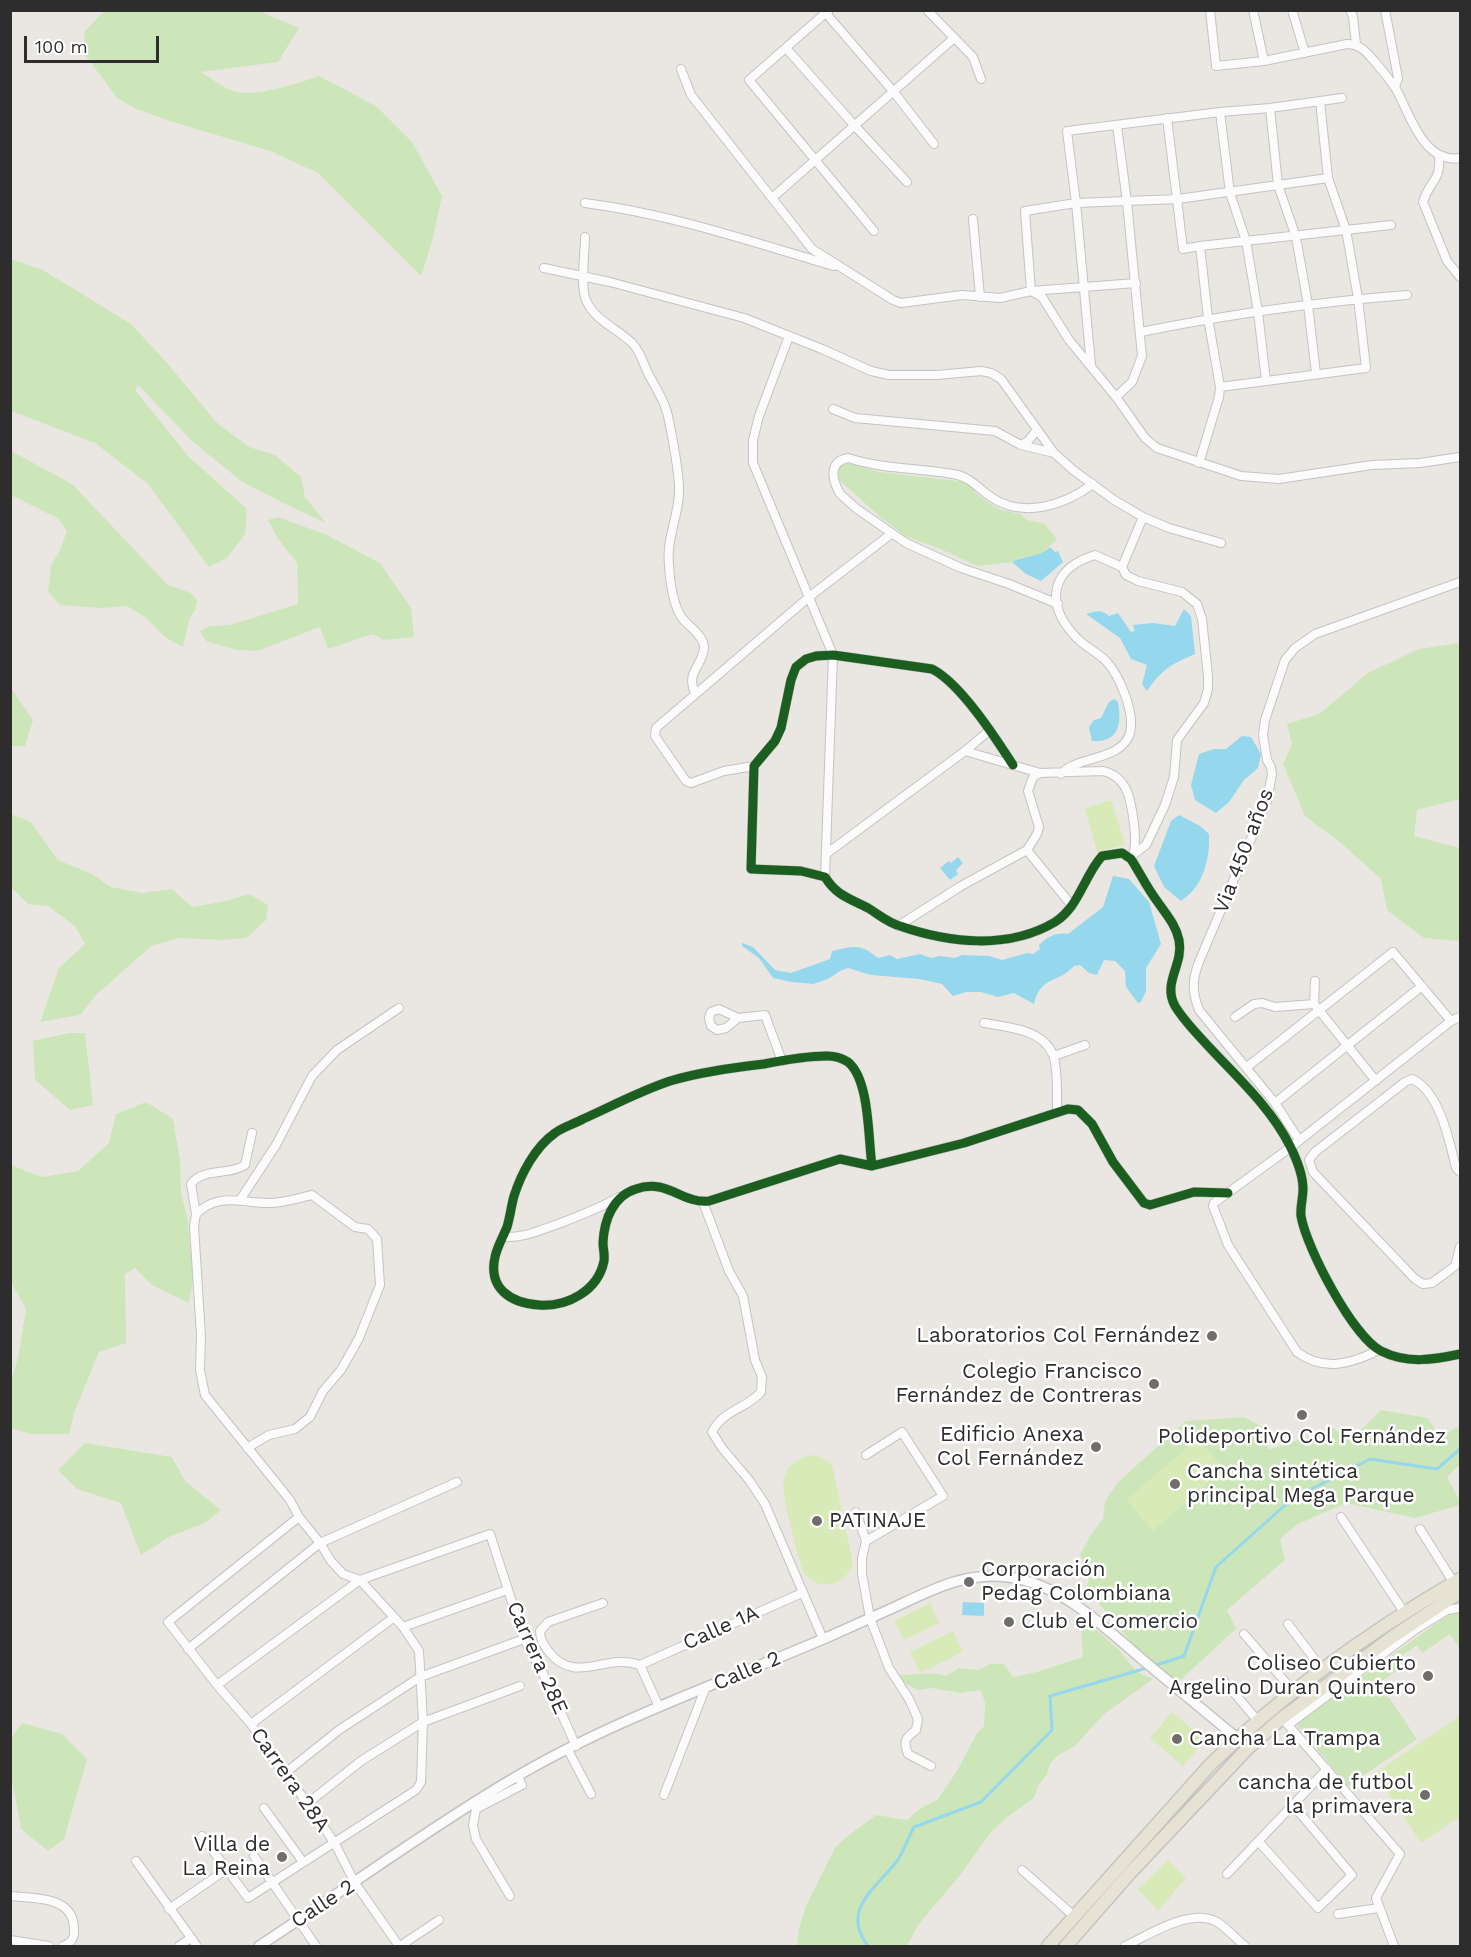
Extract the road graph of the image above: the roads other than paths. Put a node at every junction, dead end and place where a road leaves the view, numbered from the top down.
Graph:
1 (927, 10) edge
2 (1210, 10) edge
3 (1253, 10) edge
4 (1292, 10) edge
5 (1350, 10) edge
6 (1385, 10) edge
7 (826, 12) edge
8 (953, 39) junction
9 (1356, 44) junction
10 (786, 48) junction
11 (1305, 53) junction
12 (1264, 61) junction
13 (681, 69) dead end
14 (981, 79) dead end
15 (1395, 87) junction
16 (893, 91) junction
17 (1342, 98) dead end
18 (1320, 101) junction
19 (1270, 108) junction
20 (1220, 112) junction
21 (1167, 118) junction
22 (854, 126) junction
23 (1117, 126) junction
24 (934, 144) dead end
25 (1439, 155) junction
26 (1461, 158) edge
27 (814, 159) junction
28 (1328, 178) junction
29 (908, 183) dead end
30 (1278, 184) junction
31 (1230, 193) junction
32 (772, 198) junction
33 (1178, 199) junction
34 (1127, 202) junction
35 (585, 203) dead end
36 (1076, 203) junction
37 (973, 219) dead end
38 (1391, 225) dead end
39 (1346, 230) junction
40 (874, 231) dead end
41 (585, 237) dead end
42 (1296, 237) junction
43 (1246, 242) junction
44 (1200, 246) junction
45 (544, 268) dead end
46 (841, 269) junction
47 (584, 275) junction
48 (1461, 277) edge
49 (1136, 283) junction
50 (1083, 286) junction
51 (1031, 291) junction
52 (1407, 295) dead end
53 (980, 297) junction
54 (1358, 298) junction
55 (1308, 305) junction
56 (1258, 312) junction
57 (1208, 318) junction
58 (1141, 332) junction
59 (789, 336) junction
60 (1091, 367) junction
61 (1316, 374) junction
62 (1266, 381) junction
63 (1220, 387) junction
64 (1116, 397) junction
65 (833, 409) dead end
66 (1037, 430) junction
67 (1021, 445) junction
68 (1054, 453) junction
69 (1461, 457) edge
70 (1199, 463) junction
71 (1093, 484) junction
72 (1143, 517) junction
73 (891, 534) junction
74 (1221, 543) dead end
75 (1122, 567) junction
76 (1461, 582) edge
77 (809, 597) junction
78 (1058, 604) junction
79 (833, 655) junction
80 (695, 693) junction
81 (990, 730) junction
82 (965, 751) junction
83 (1013, 765) junction
84 (754, 766) junction
85 (1040, 773) junction
86 (1061, 774) junction
87 (1027, 850) junction
88 (826, 854) junction
89 (1133, 856) junction
90 (825, 877) junction
91 (1072, 906) junction
92 (898, 926) junction
93 (1315, 981) dead end
94 (1422, 986) junction
95 (1317, 1007) junction
96 (399, 1008) dead end
97 (1235, 1017) dead end
98 (1461, 1017) edge
99 (738, 1018) dead end
100 (1451, 1021) junction
101 (984, 1023) dead end
102 (1085, 1045) dead end
103 (1348, 1046) junction
104 (1054, 1056) junction
105 (782, 1061) junction
106 (1247, 1067) junction
107 (1376, 1081) junction
108 (1275, 1103) junction
109 (1057, 1112) junction
110 (252, 1133) dead end
111 (1299, 1140) junction
112 (1291, 1147) junction
113 (872, 1166) junction
114 (1461, 1172) edge
115 (628, 1192) junction
116 (1228, 1192) junction
117 (240, 1200) junction
118 (703, 1202) junction
119 (196, 1214) junction
120 (502, 1237) junction
121 (1461, 1247) edge
122 (1379, 1350) junction
123 (1461, 1354) edge
124 (247, 1448) junction
125 (866, 1455) dead end
126 (458, 1482) dead end
127 (856, 1512) dead end
128 (300, 1517) junction
129 (1341, 1517) dead end
130 (1420, 1528) dead end
131 (866, 1541) junction
132 (320, 1543) junction
133 (360, 1580) junction
134 (1458, 1585) edge
135 (507, 1590) junction
136 (802, 1593) junction
137 (603, 1603) dead end
138 (1461, 1608) edge
139 (1404, 1612) junction
140 (393, 1618) junction
141 (870, 1618) junction
142 (1288, 1624) dead end
143 (403, 1627) junction
144 (1244, 1634) dead end
145 (524, 1639) junction
146 (823, 1639) junction
147 (188, 1649) junction
148 (640, 1665) junction
149 (1322, 1669) junction
150 (420, 1677) junction
151 (1223, 1680) dead end
152 (217, 1685) junction
153 (520, 1686) dead end
154 (705, 1689) junction
155 (1294, 1692) junction
156 (659, 1707) junction
157 (1257, 1721) junction
158 (423, 1722) junction
159 (1285, 1722) junction
160 (251, 1724) junction
161 (1237, 1738) junction
162 (572, 1748) junction
163 (931, 1766) dead end
164 (1327, 1769) junction
165 (284, 1774) junction
166 (513, 1782) junction
167 (591, 1794) dead end
168 (664, 1795) dead end
169 (308, 1803) junction
170 (1293, 1805) junction
171 (264, 1808) dead end
172 (202, 1836) dead end
173 (1259, 1842) junction
174 (335, 1844) junction
175 (254, 1856) dead end
176 (136, 1861) dead end
177 (303, 1862) junction
178 (227, 1869) junction
179 (1022, 1870) dead end
180 (1227, 1874) dead end
181 (273, 1883) junction
182 (355, 1883) junction
183 (10, 1896) edge
184 (510, 1896) dead end
185 (1379, 1908) junction
186 (169, 1909) junction
187 (1338, 1914) dead end
188 (1074, 1916) junction
189 (439, 1920) dead end
190 (298, 1921) junction
191 (191, 1938) junction
192 (10, 1940) edge
193 (1073, 1943) edge
194 (49, 1947) edge
195 (63, 1947) edge
196 (179, 1947) edge
197 (197, 1947) edge
198 (259, 1947) edge
199 (316, 1947) edge
200 (399, 1947) edge
201 (1048, 1947) edge
202 (1125, 1947) edge
203 (1245, 1947) edge
204 (1394, 1947) edge

1 - 8 street
2 - 12 street
3 - 12 street
4 - 11 street
5 - 9 street
6 - 15 street
7 - 10 street
7 - 16 street
8 - 14 street
8 - 16 street
9 - 11 street
9 - 15 street
10 - 22 street
10 - 27 street
11 - 12 street
13 - 32 street
15 - 25 street
16 - 22 street
16 - 24 street
17 - 18 street
18 - 19 street
18 - 28 street
19 - 20 street
19 - 30 street
20 - 21 street
20 - 31 street
21 - 23 street
21 - 33 street
22 - 27 street
22 - 29 street
23 - 34 street
23 - 36 street
25 - 26 street
25 - 48 street
27 - 32 street
27 - 40 street
28 - 30 street
28 - 39 street
30 - 31 street
30 - 42 street
31 - 33 street
31 - 43 street
32 - 46 street
33 - 34 street
33 - 44 street
34 - 36 street
34 - 49 street
35 - 46 street
36 - 50 street
36 - 51 street
37 - 53 street
38 - 39 street
39 - 42 street
39 - 54 street
41 - 47 street
42 - 43 street
42 - 55 street
43 - 44 street
43 - 56 street
44 - 57 street
45 - 47 street
46 - 53 street
47 - 59 street
47 - 80 street
49 - 50 street
49 - 58 street
50 - 51 street
50 - 60 street
51 - 53 street
51 - 60 street
52 - 54 street
54 - 55 street
54 - 61 street
55 - 56 street
55 - 61 street
56 - 57 street
56 - 62 street
57 - 58 street
57 - 63 street
58 - 64 street
59 - 66 street
59 - 77 street
60 - 64 street
61 - 62 street
62 - 63 street
63 - 70 street
64 - 70 street
65 - 67 street
66 - 67 street
66 - 68 street
67 - 68 street
68 - 71 street
69 - 70 street
71 - 72 street
71 - 73 street
72 - 74 street
72 - 75 street
73 - 77 street
73 - 78 street
75 - 78 street
75 - 89 street
76 - 106 street, Via 450 años
77 - 79 street
77 - 80 street
78 - 86 street
79 - 81 street
79 - 84 street
79 - 88 street
80 - 84 street
81 - 82 street
81 - 83 street
82 - 83 street
82 - 88 street
83 - 85 street
84 - 90 street
85 - 86 street
85 - 87 street
86 - 89 street
87 - 91 street
87 - 92 street
88 - 90 street
89 - 91 street
89 - 112 street
90 - 92 street
91 - 92 street
93 - 95 street
94 - 95 street
94 - 100 street
94 - 103 street
95 - 97 street
95 - 103 street
95 - 106 street
96 - 117 street
98 - 100 street
99 - 105 street
100 - 107 street
101 - 104 street
102 - 104 street
103 - 107 street
103 - 108 street
104 - 109 street
105 - 113 street
105 - 120 street
106 - 108 street, Via 450 años
107 - 111 street
108 - 111 street, Via 450 años
109 - 113 street
109 - 116 street
110 - 119 street
111 - 112 street
112 - 116 street
112 - 122 street
113 - 118 street
114 - 121 street
115 - 118 street
115 - 120 street
115 - 120 street
116 - 122 street
117 - 119 street
117 - 124 street
118 - 136 street
119 - 124 street
122 - 123 street
124 - 128 street
125 - 131 street
126 - 132 street
127 - 131 street
128 - 132 street
128 - 147 street, Carrera 28A
129 - 139 street
130 - 134 street
131 - 141 street
132 - 133 street
132 - 147 street
133 - 135 street, Carrera 28E
133 - 140 street
133 - 152 street
134 - 139 main road
134 - 159 main road
135 - 143 street
135 - 145 street, Carrera 28E
136 - 146 street
136 - 148 street, Calle 1A
137 - 148 street
138 - 159 street
139 - 149 main road
140 - 143 street
140 - 160 street
141 - 146 street, Calle 2
141 - 161 street, Calle 2
141 - 163 street
142 - 149 street
143 - 150 street
144 - 155 street
145 - 150 street
145 - 162 street, Carrera 28E
146 - 154 street, Calle 2
147 - 152 street, Carrera 28A
148 - 156 street
149 - 155 main road
150 - 158 street
150 - 165 street
151 - 157 street
152 - 160 street, Carrera 28A
153 - 158 street
154 - 156 street, Calle 2
154 - 168 street
155 - 157 main road
156 - 162 street, Calle 2
157 - 161 main road
158 - 169 street
158 - 174 street
159 - 164 street
159 - 193 main road
160 - 165 street, Carrera 28A
161 - 188 main road
162 - 166 street, Calle 2
162 - 167 street, Carrera 28E
164 - 170 street
164 - 185 street
165 - 169 street, Carrera 28A
166 - 182 street, Calle 2
166 - 184 street
169 - 174 street, Carrera 28A
170 - 173 street
170 - 173 street
171 - 177 street
172 - 178 street
173 - 180 street
174 - 177 street
174 - 182 street, Carrera 28A
175 - 181 street
176 - 186 street
177 - 181 street
178 - 181 street
178 - 186 street
179 - 188 street
181 - 190 street
182 - 190 street, Calle 2
182 - 200 street, Carrera 28A
183 - 195 street
185 - 187 street
185 - 204 street
186 - 191 street
188 - 201 main road
189 - 200 street
190 - 198 street, Calle 2
190 - 199 street
191 - 196 street
191 - 197 street
192 - 194 street
202 - 203 street

